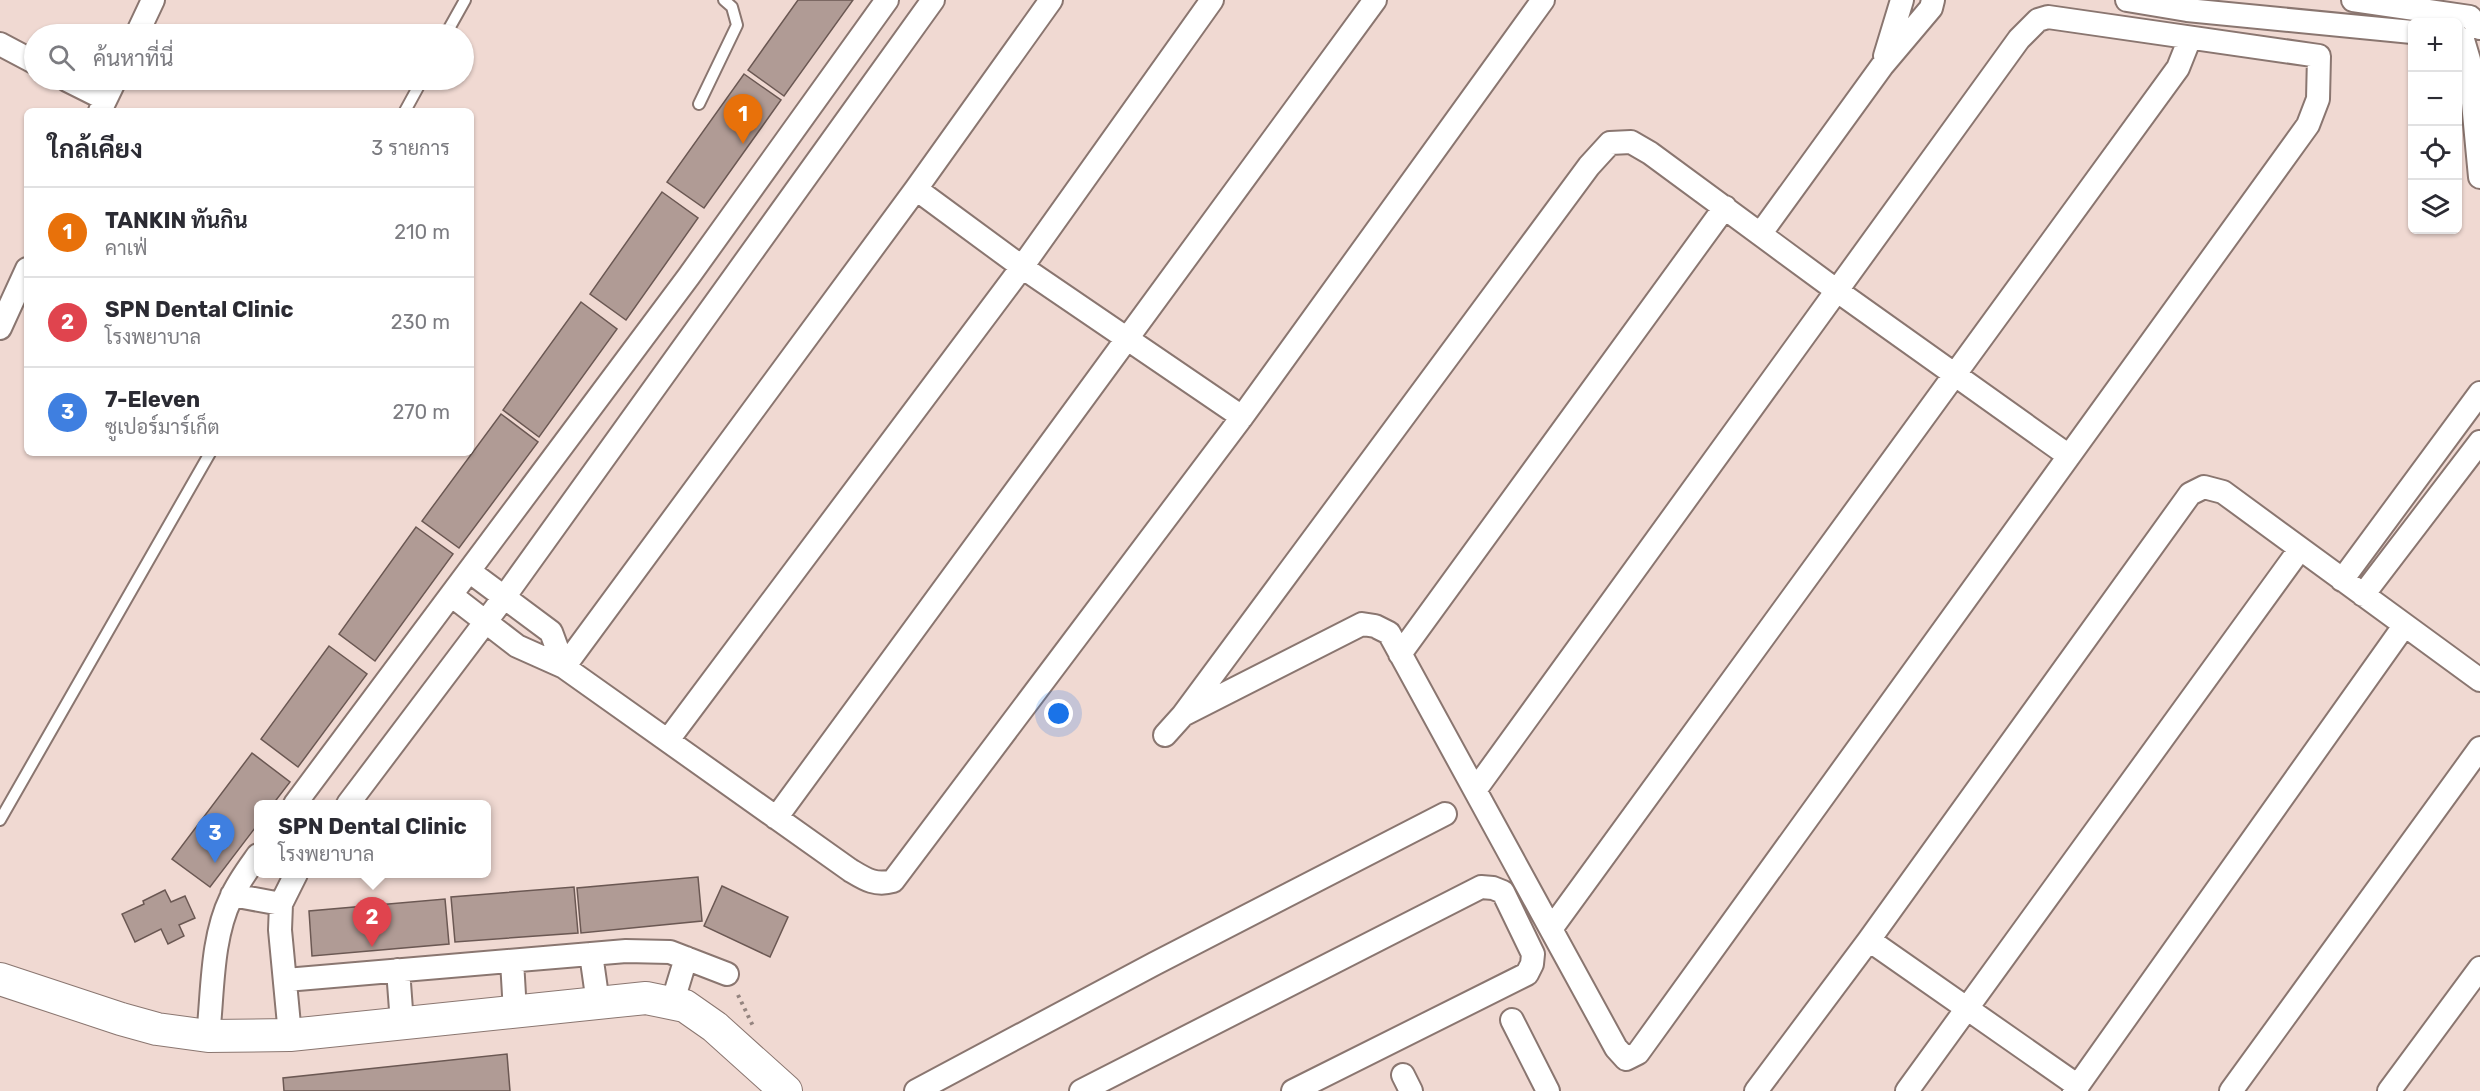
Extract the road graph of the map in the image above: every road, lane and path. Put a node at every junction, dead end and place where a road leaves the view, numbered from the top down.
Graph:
1 (153, 0) edge
2 (465, 0) edge
3 (724, 0) edge
4 (887, 0) edge
5 (933, 0) edge
6 (1051, 0) edge
7 (1212, 0) edge
8 (1375, 0) edge
9 (1543, 0) edge
10 (1902, 0) edge
11 (1933, 0) edge
12 (2127, 0) edge
13 (2347, 0) edge
14 (2367, 1) edge
15 (142, 24) edge
16 (452, 24) edge
17 (2343, 26) junction
18 (2371, 29) junction
19 (2408, 32) edge
20 (2470, 34) edge
21 (2190, 38) junction
22 (0, 44) edge
23 (24, 57) edge
24 (1882, 66) junction
25 (91, 90) edge
26 (417, 90) edge
27 (107, 97) edge
28 (699, 104) dead end
29 (407, 108) edge
30 (2480, 177) edge
31 (916, 189) junction
32 (1725, 207) junction
33 (1761, 233) junction
34 (1022, 267) junction
35 (24, 276) edge
36 (689, 276) junction
37 (1836, 290) junction
38 (719, 297) junction
39 (0, 328) edge
40 (1128, 340) junction
41 (1954, 374) junction
42 (2480, 393) edge
43 (1242, 417) junction
44 (2480, 442) edge
45 (208, 456) edge
46 (2069, 456) junction
47 (2300, 549) junction
48 (469, 571) junction
49 (2342, 580) junction
50 (451, 595) junction
51 (2363, 595) junction
52 (505, 596) junction
53 (486, 622) junction
54 (2404, 626) junction
55 (1400, 654) junction
56 (564, 667) junction
57 (2480, 680) edge
58 (1183, 715) junction
59 (1165, 735) dead end
60 (668, 740) junction
61 (2480, 748) edge
62 (1476, 789) junction
63 (298, 800) edge
64 (351, 800) edge
65 (1445, 814) dead end
66 (776, 818) junction
67 (0, 820) edge
68 (254, 861) edge
69 (294, 878) edge
70 (232, 895) junction
71 (281, 904) junction
72 (1551, 929) junction
73 (1869, 940) junction
74 (591, 954) junction
75 (686, 958) junction
76 (512, 961) junction
77 (2480, 968) edge
78 (398, 970) junction
79 (727, 974) dead end
80 (0, 980) edge
81 (286, 980) junction
82 (598, 1003) junction
83 (672, 1004) junction
84 (1967, 1010) junction
85 (514, 1012) junction
86 (1512, 1020) dead end
87 (402, 1023) junction
88 (290, 1035) junction
89 (208, 1036) junction
90 (2076, 1088) edge
91 (786, 1091) edge
92 (916, 1091) edge
93 (1081, 1091) edge
94 (1293, 1091) edge
95 (1548, 1091) edge
96 (1756, 1091) edge
97 (1907, 1091) edge
98 (2231, 1091) edge
99 (2389, 1091) edge

1 - 15 street
2 - 16 lane
3 - 28 lane
4 - 36 street
5 - 38 street
6 - 31 street
7 - 34 street
8 - 40 street
9 - 43 street
10 - 24 street
11 - 24 street
12 - 17 street
13 - 17 street
14 - 18 street
14 - 20 street
17 - 18 street
18 - 19 street
20 - 30 street
21 - 37 street
21 - 41 street
21 - 46 street
22 - 23 street
24 - 33 street
25 - 27 street
26 - 29 lane
31 - 34 street
31 - 56 street
32 - 33 street
32 - 55 street
32 - 58 street
33 - 37 street
34 - 40 street
34 - 60 street
35 - 39 street
36 - 38 street
36 - 48 street
37 - 41 street
37 - 62 street
38 - 52 street
40 - 43 street
40 - 66 street
41 - 46 street
41 - 72 street
42 - 49 street
43 - 66 street
44 - 51 street
45 - 67 lane
46 - 72 street
47 - 49 street
47 - 73 street
47 - 84 street
48 - 50 street
48 - 52 street
49 - 51 street
50 - 53 street
50 - 63 street
51 - 54 street
52 - 53 street
52 - 56 street
53 - 56 street
53 - 64 street
54 - 57 street
54 - 90 street
55 - 58 street
55 - 62 street
56 - 60 street
58 - 59 street
60 - 66 street
61 - 98 street
62 - 72 street
65 - 92 street
68 - 70 street
69 - 71 street
70 - 71 street
70 - 89 street
71 - 81 street
73 - 84 street
73 - 96 street
74 - 75 street
74 - 76 street
74 - 82 street
75 - 79 street
75 - 83 street
76 - 78 street
76 - 85 street
77 - 99 street
78 - 81 street
78 - 87 street
80 - 89 street
81 - 88 street
82 - 83 street
82 - 85 street
83 - 91 street
84 - 90 street
84 - 97 street
85 - 87 street
86 - 95 street
87 - 88 street
88 - 89 street
93 - 94 street

